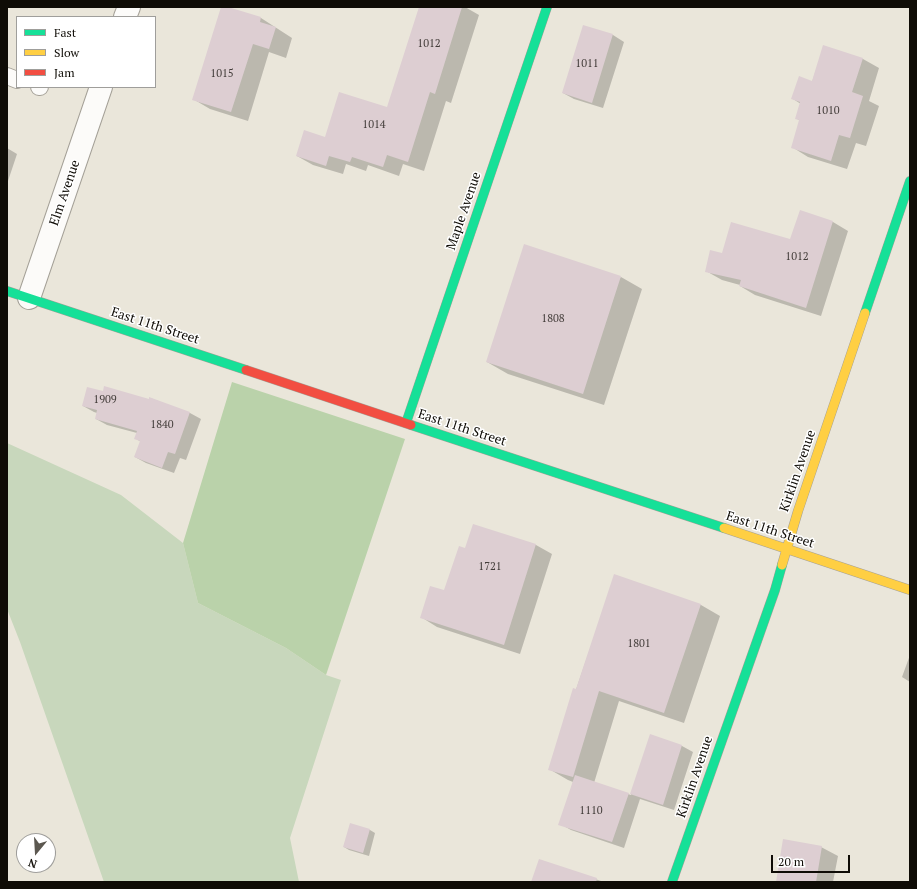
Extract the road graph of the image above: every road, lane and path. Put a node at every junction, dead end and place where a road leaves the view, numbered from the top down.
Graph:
1 (547, 7) edge
2 (101, 88) edge
3 (910, 181) edge
4 (7, 291) edge
5 (29, 298) junction
6 (406, 423) junction
7 (787, 549) junction
8 (910, 590) edge
9 (672, 882) edge

1 - 6 street, Maple Avenue
2 - 5 street, Elm Avenue
3 - 7 street, Kirklin Avenue
4 - 5 street, East 11th Street
5 - 6 street, East 11th Street
6 - 7 street, East 11th Street
7 - 8 street, East 11th Street
7 - 9 street, Kirklin Avenue

